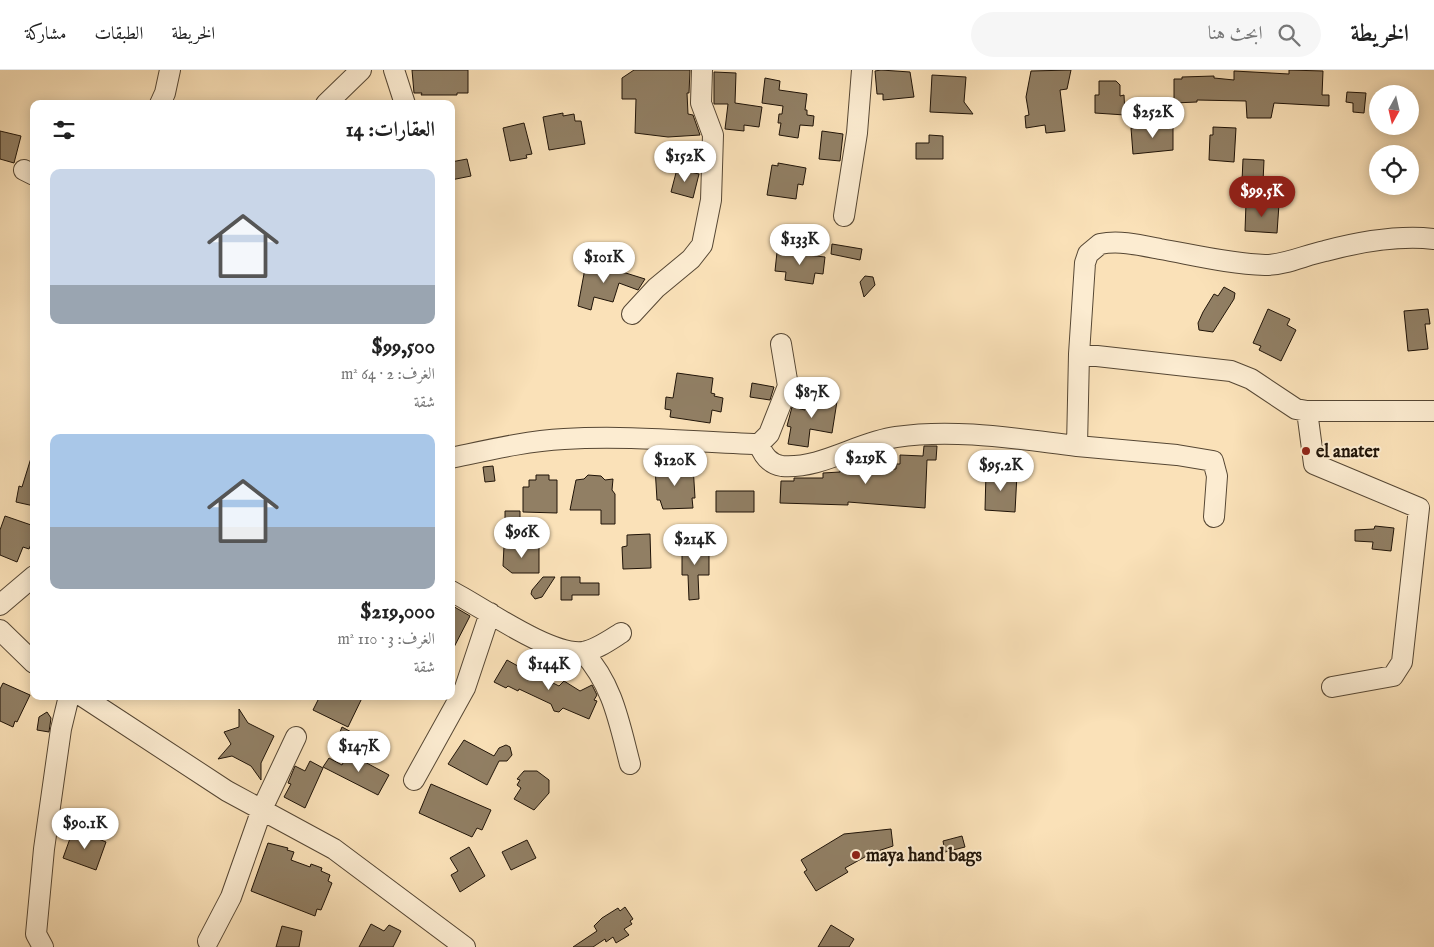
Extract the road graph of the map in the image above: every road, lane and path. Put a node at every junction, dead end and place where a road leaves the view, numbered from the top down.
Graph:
1 (170, 70) edge
2 (361, 70) edge
3 (394, 70) edge
4 (702, 70) edge
5 (862, 70) edge
6 (162, 100) edge
7 (330, 100) edge
8 (404, 100) edge
9 (844, 216) dead end
10 (1434, 239) edge
11 (632, 314) dead end
12 (782, 344) dead end
13 (1079, 354) junction
14 (1307, 411) junction
15 (1434, 411) edge
16 (760, 444) junction
17 (1077, 446) junction
18 (455, 457) edge
19 (1214, 517) dead end
20 (30, 579) edge
21 (455, 593) edge
22 (0, 605) edge
23 (490, 613) junction
24 (0, 630) edge
25 (621, 633) dead end
26 (583, 652) junction
27 (30, 659) edge
28 (1332, 687) dead end
29 (68, 700) edge
30 (108, 703) edge
31 (296, 737) dead end
32 (630, 764) dead end
33 (414, 780) dead end
34 (262, 809) junction
35 (208, 941) dead end
36 (42, 947) edge
37 (465, 947) edge

1 - 6 street
2 - 7 street
3 - 8 street
4 - 11 street
5 - 9 street
10 - 13 street
12 - 16 street
13 - 14 street
13 - 17 street
14 - 15 street
14 - 28 street
16 - 17 street
16 - 18 street
17 - 19 street
20 - 22 street
21 - 23 street
23 - 26 street
23 - 33 street
24 - 27 street
25 - 26 street
26 - 32 street
29 - 36 street
30 - 34 street
31 - 34 street
34 - 35 street
34 - 37 street

